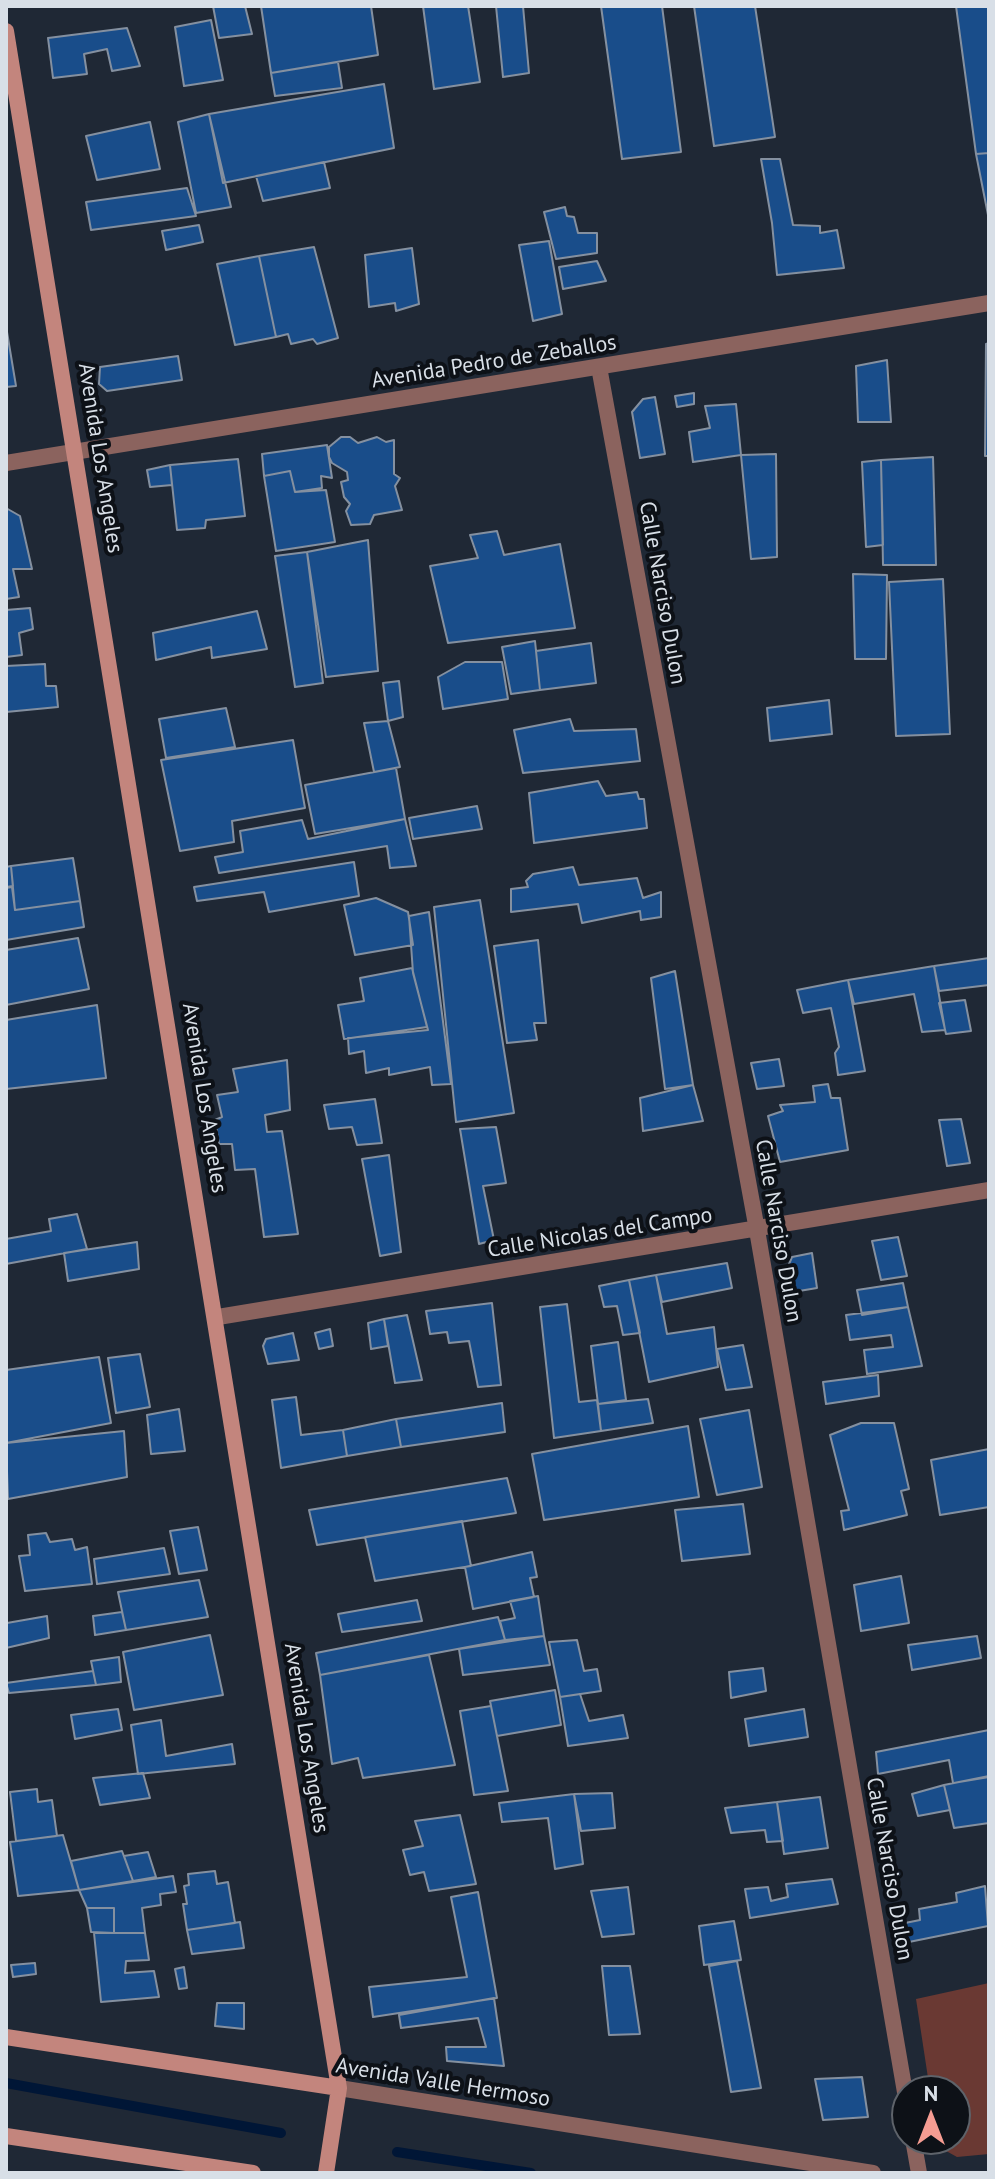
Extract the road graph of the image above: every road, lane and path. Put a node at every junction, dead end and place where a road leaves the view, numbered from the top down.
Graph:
1 (6, 31) edge
2 (989, 303) edge
3 (599, 367) junction
4 (77, 452) junction
5 (6, 463) edge
6 (989, 1190) edge
7 (757, 1230) junction
8 (218, 1317) junction
9 (6, 2037) edge
10 (902, 2075) edge
11 (339, 2088) junction
12 (6, 2136) edge
13 (253, 2173) edge
14 (326, 2173) edge
15 (873, 2173) edge

1 - 4 main road, Avenida Los Angeles
2 - 3 street, Avenida Pedro de Zeballos
3 - 4 street, Avenida Pedro de Zeballos
3 - 7 street, Calle Narciso Dulon
4 - 5 street, Avenida Pedro de Zeballos
4 - 8 main road, Avenida Los Angeles
6 - 7 street, Calle Nicolas del Campo
7 - 8 street, Calle Nicolas del Campo
7 - 10 street, Calle Narciso Dulon
8 - 11 main road, Avenida Los Angeles
9 - 11 main road, Avenida Valle Hermoso
11 - 14 main road, Avenida Los Angeles
11 - 15 street, Avenida Valle Hermoso
12 - 13 main road

